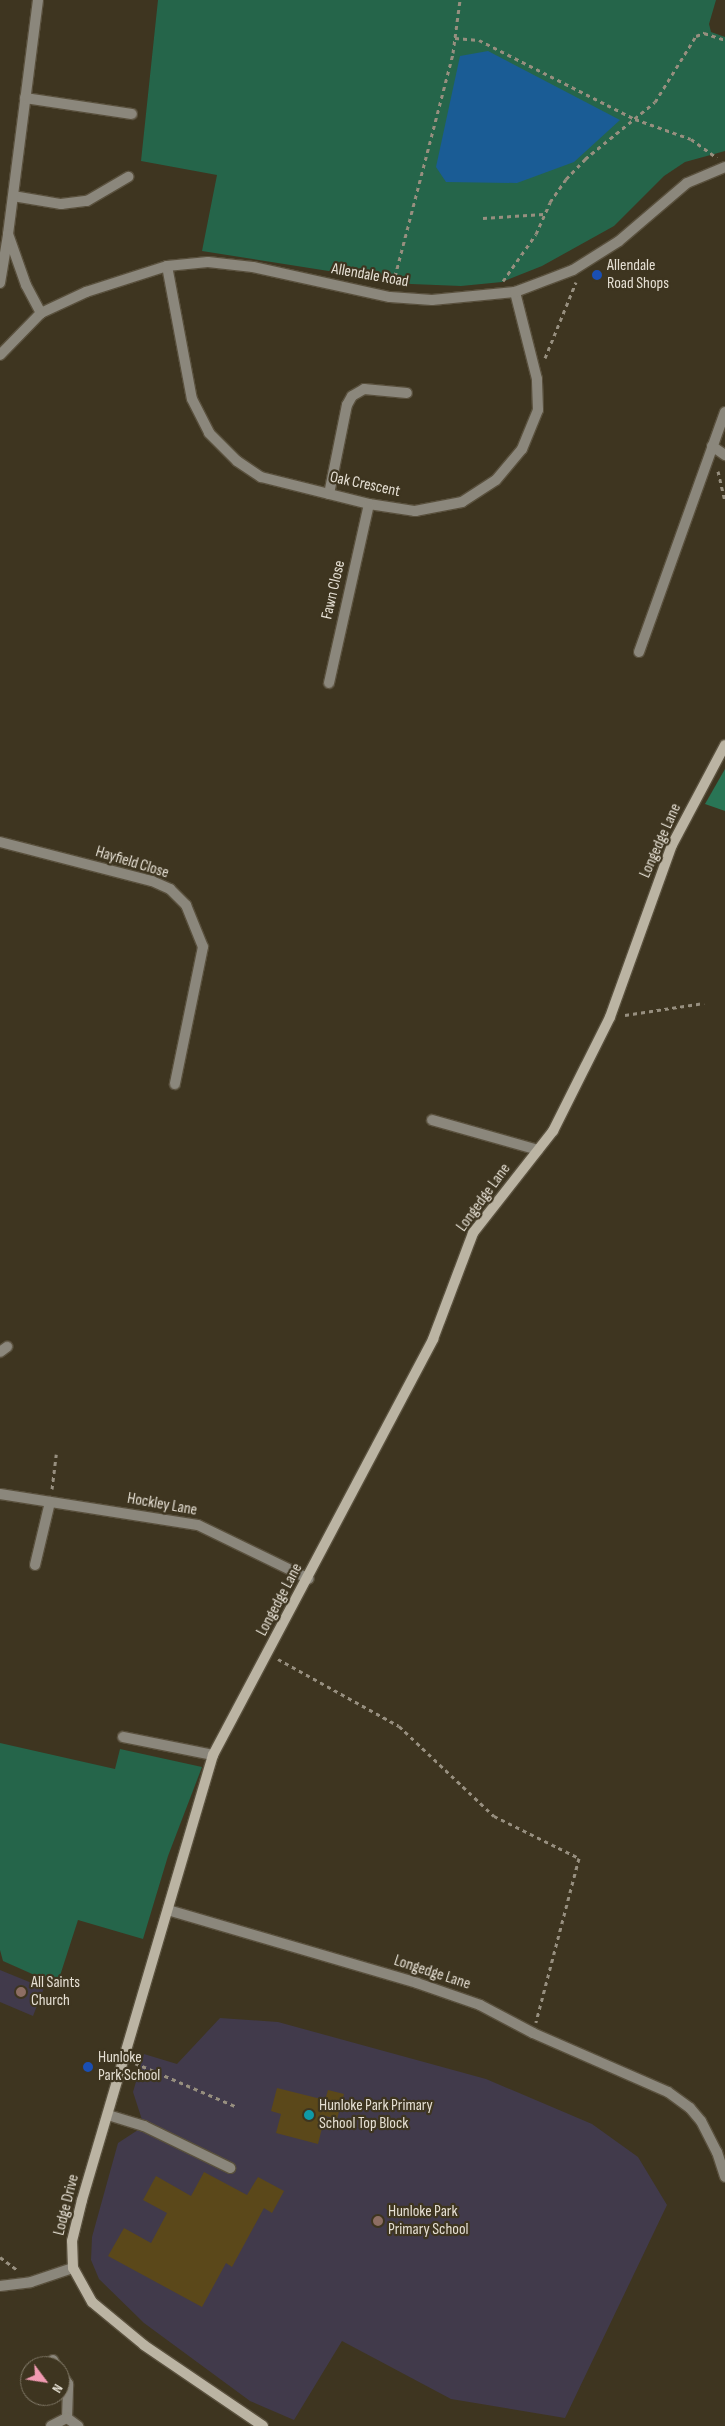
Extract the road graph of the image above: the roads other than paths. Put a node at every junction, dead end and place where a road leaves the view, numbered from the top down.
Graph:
1 (38, 0) edge
2 (25, 98) junction
3 (132, 114) dead end
4 (724, 167) edge
5 (128, 177) dead end
6 (13, 196) junction
7 (8, 234) junction
8 (167, 266) junction
9 (0, 282) edge
10 (515, 292) junction
11 (40, 313) junction
12 (0, 350) edge
13 (408, 393) dead end
14 (725, 412) edge
15 (712, 446) junction
16 (725, 455) edge
17 (329, 494) junction
18 (369, 504) junction
19 (639, 652) dead end
20 (329, 683) dead end
21 (725, 745) edge
22 (0, 842) edge
23 (175, 1084) dead end
24 (432, 1120) dead end
25 (538, 1150) junction
26 (0, 1494) edge
27 (50, 1502) junction
28 (35, 1565) dead end
29 (309, 1579) junction
30 (123, 1737) dead end
31 (213, 1755) junction
32 (168, 1910) junction
33 (108, 2115) junction
34 (230, 2168) dead end
35 (725, 2177) edge
36 (73, 2268) junction
37 (0, 2286) edge
38 (67, 2406) edge
39 (67, 2418) junction
40 (51, 2426) edge
41 (78, 2426) edge
42 (263, 2426) edge

1 - 2 street
2 - 3 street
2 - 6 street
4 - 10 street, Allendale Road
5 - 6 street
6 - 7 street
7 - 9 street
7 - 11 street
8 - 10 street, Allendale Road
8 - 11 street, Allendale Road
8 - 17 street, Oak Crescent
10 - 18 street, Oak Crescent
11 - 12 street, Allendale Road
13 - 17 street
14 - 15 street
15 - 16 street
15 - 19 street
17 - 18 street, Oak Crescent
18 - 20 street, Fawn Close
21 - 25 street, Longedge Lane
22 - 23 street, Hayfield Close
24 - 25 street
25 - 29 street, Longedge Lane
26 - 27 street, Hockley Lane
27 - 28 street
27 - 29 street, Hockley Lane
29 - 31 street, Longedge Lane
30 - 31 street
31 - 32 street, Longedge Lane
32 - 33 street, Lodge Drive
32 - 35 street, Longedge Lane
33 - 34 street
33 - 36 street, Lodge Drive
36 - 37 street
36 - 42 street, Lodge Drive
38 - 39 street
39 - 40 street
39 - 41 street

